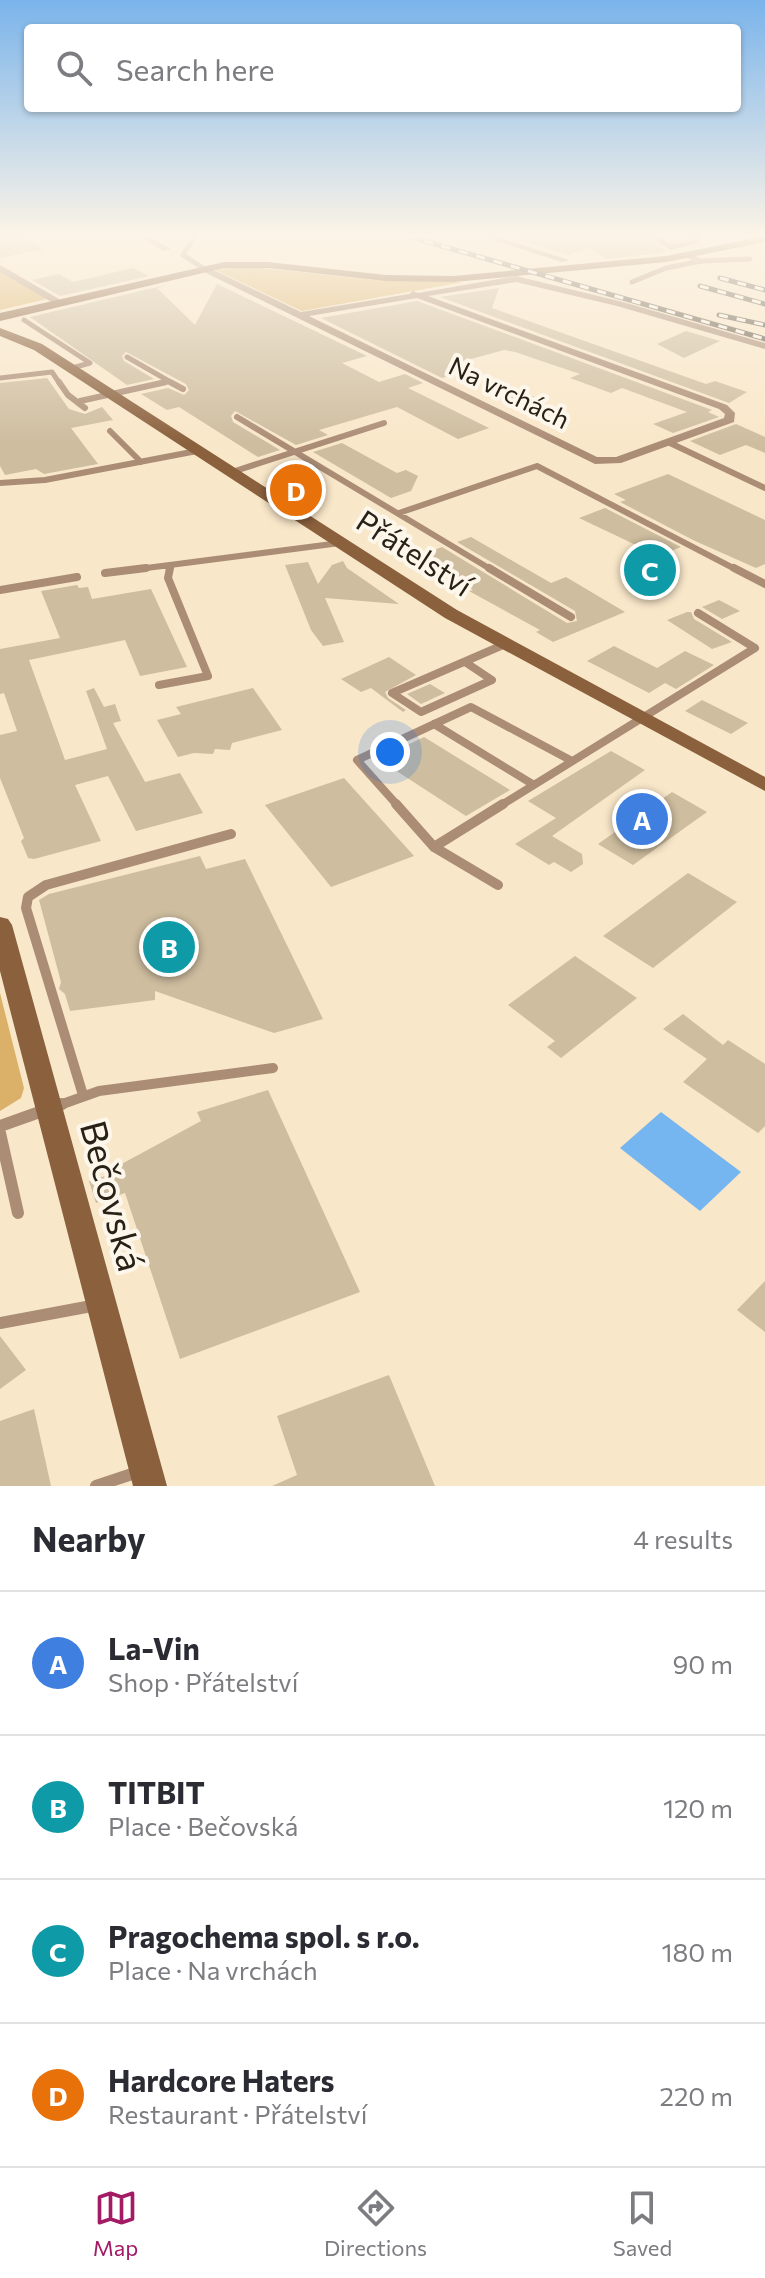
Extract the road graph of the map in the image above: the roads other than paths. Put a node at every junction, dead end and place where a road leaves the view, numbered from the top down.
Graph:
1 (41, 305) edge
2 (281, 305) edge
3 (352, 305) edge
4 (444, 305) edge
5 (620, 305) edge
6 (301, 315) junction
7 (0, 317) edge
8 (24, 320) dead end
9 (0, 332) edge
10 (765, 346) edge
11 (127, 357) dead end
12 (72, 368) junction
13 (0, 378) edge
14 (169, 381) junction
15 (183, 389) dead end
16 (113, 395) junction
17 (80, 401) junction
18 (85, 408) dead end
19 (237, 417) dead end
20 (384, 423) dead end
21 (110, 431) dead end
22 (670, 443) junction
23 (198, 450) junction
24 (295, 452) junction
25 (141, 462) junction
26 (232, 472) junction
27 (0, 483) edge
28 (765, 488) edge
29 (399, 513) junction
30 (341, 543) junction
31 (170, 565) junction
32 (105, 573) dead end
33 (77, 577) dead end
34 (765, 584) edge
35 (0, 590) edge
36 (698, 613) dead end
37 (571, 617) dead end
38 (503, 645) junction
39 (465, 662) junction
40 (159, 685) dead end
41 (641, 719) junction
42 (434, 724) junction
43 (572, 761) junction
44 (534, 785) junction
45 (765, 785) edge
46 (231, 834) dead end
47 (434, 847) junction
48 (498, 885) dead end
49 (0, 925) edge
50 (273, 1068) dead end
51 (83, 1095) junction
52 (50, 1110) junction
53 (0, 1126) edge
54 (0, 1133) edge
55 (18, 1213) dead end
56 (102, 1304) junction
57 (0, 1323) edge
58 (148, 1477) edge
59 (96, 1486) edge

1 - 7 main road
2 - 6 street, Na vrchách
3 - 6 street
4 - 22 street, Na vrchách
5 - 10 street
6 - 22 street, Na vrchách
8 - 12 lane
9 - 12 main road, Přátelství
11 - 14 lane
12 - 16 main road, Přátelství
13 - 17 lane
14 - 15 lane
14 - 16 lane
16 - 17 lane
16 - 23 main road, Přátelství
17 - 18 lane
19 - 24 lane
20 - 24 lane
21 - 25 lane
22 - 28 lane
23 - 25 lane
23 - 26 main road, Přátelství
24 - 26 lane
24 - 29 lane
25 - 27 lane
26 - 30 main road, Přátelství
29 - 34 lane
29 - 37 lane
30 - 31 lane
30 - 38 main road, Přátelství
31 - 32 lane
31 - 40 lane
33 - 35 lane
36 - 41 lane
38 - 39 lane
38 - 41 main road, Přátelství
39 - 39 lane
41 - 43 lane
41 - 45 main road, Přátelství
42 - 43 lane
42 - 44 lane
42 - 47 lane
43 - 44 lane
44 - 47 lane
46 - 51 lane
47 - 48 lane
49 - 52 main road, Bečovská
50 - 51 lane
51 - 52 lane
52 - 53 lane
52 - 56 main road, Bečovská
54 - 55 lane
56 - 57 lane
56 - 58 main road, Bečovská
58 - 59 lane

